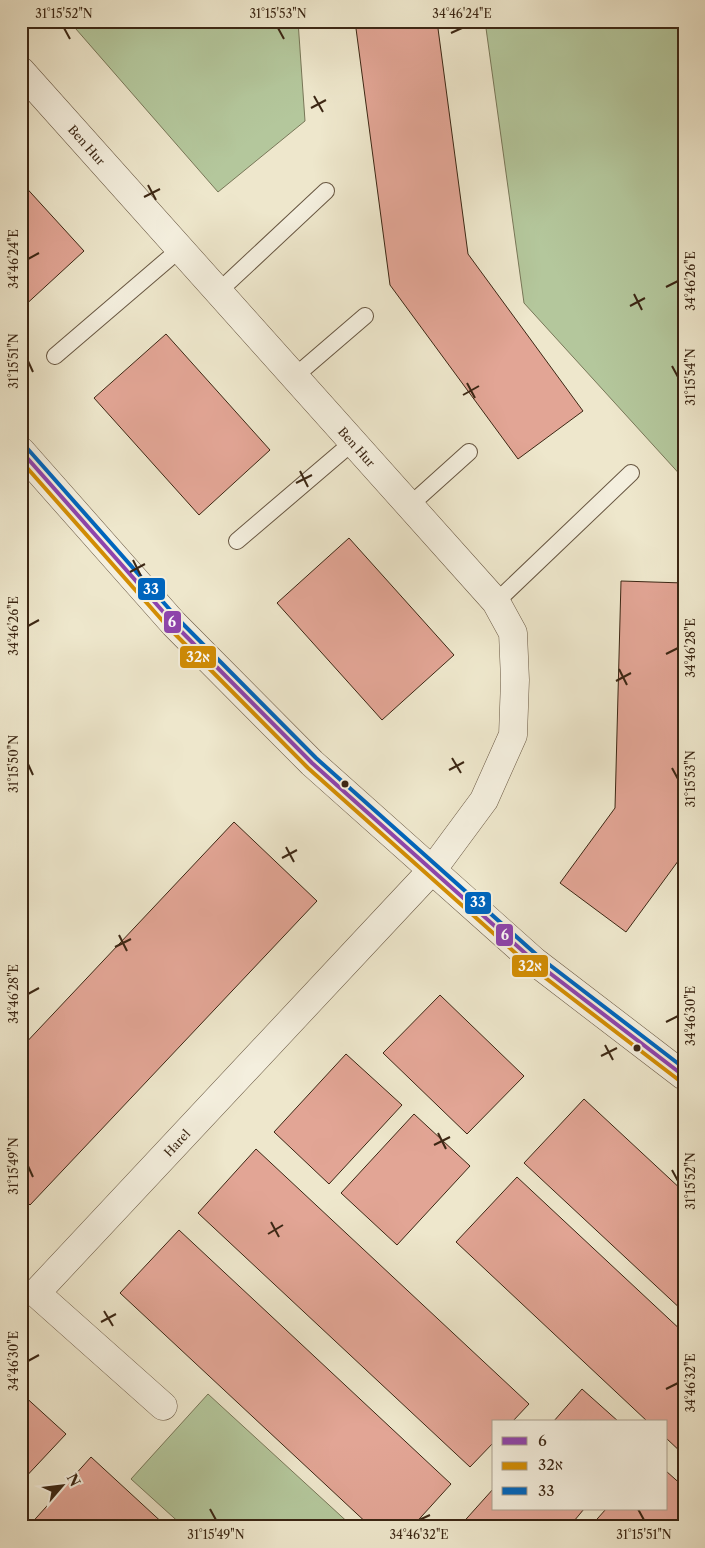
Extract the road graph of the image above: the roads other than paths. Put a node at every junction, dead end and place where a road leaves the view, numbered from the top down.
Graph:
1 (21, 71) edge
2 (326, 192) dead end
3 (180, 249) junction
4 (218, 292) junction
5 (365, 316) dead end
6 (55, 356) dead end
7 (294, 377) junction
8 (353, 442) junction
9 (21, 451) edge
10 (469, 452) dead end
11 (632, 472) dead end
12 (409, 506) junction
13 (236, 541) dead end
14 (496, 602) junction
15 (433, 869) junction
16 (684, 1076) edge
17 (163, 1406) dead end

1 - 3 street, Ben Hur
2 - 4 lane
3 - 4 street, Ben Hur
3 - 6 lane
4 - 7 street, Ben Hur
5 - 7 lane
7 - 8 street, Ben Hur
8 - 12 street, Ben Hur
8 - 13 lane
9 - 15 street
10 - 12 lane
11 - 14 lane
12 - 14 street, Ben Hur
14 - 15 street, Ben Hur
15 - 16 street
15 - 17 street, Harel

